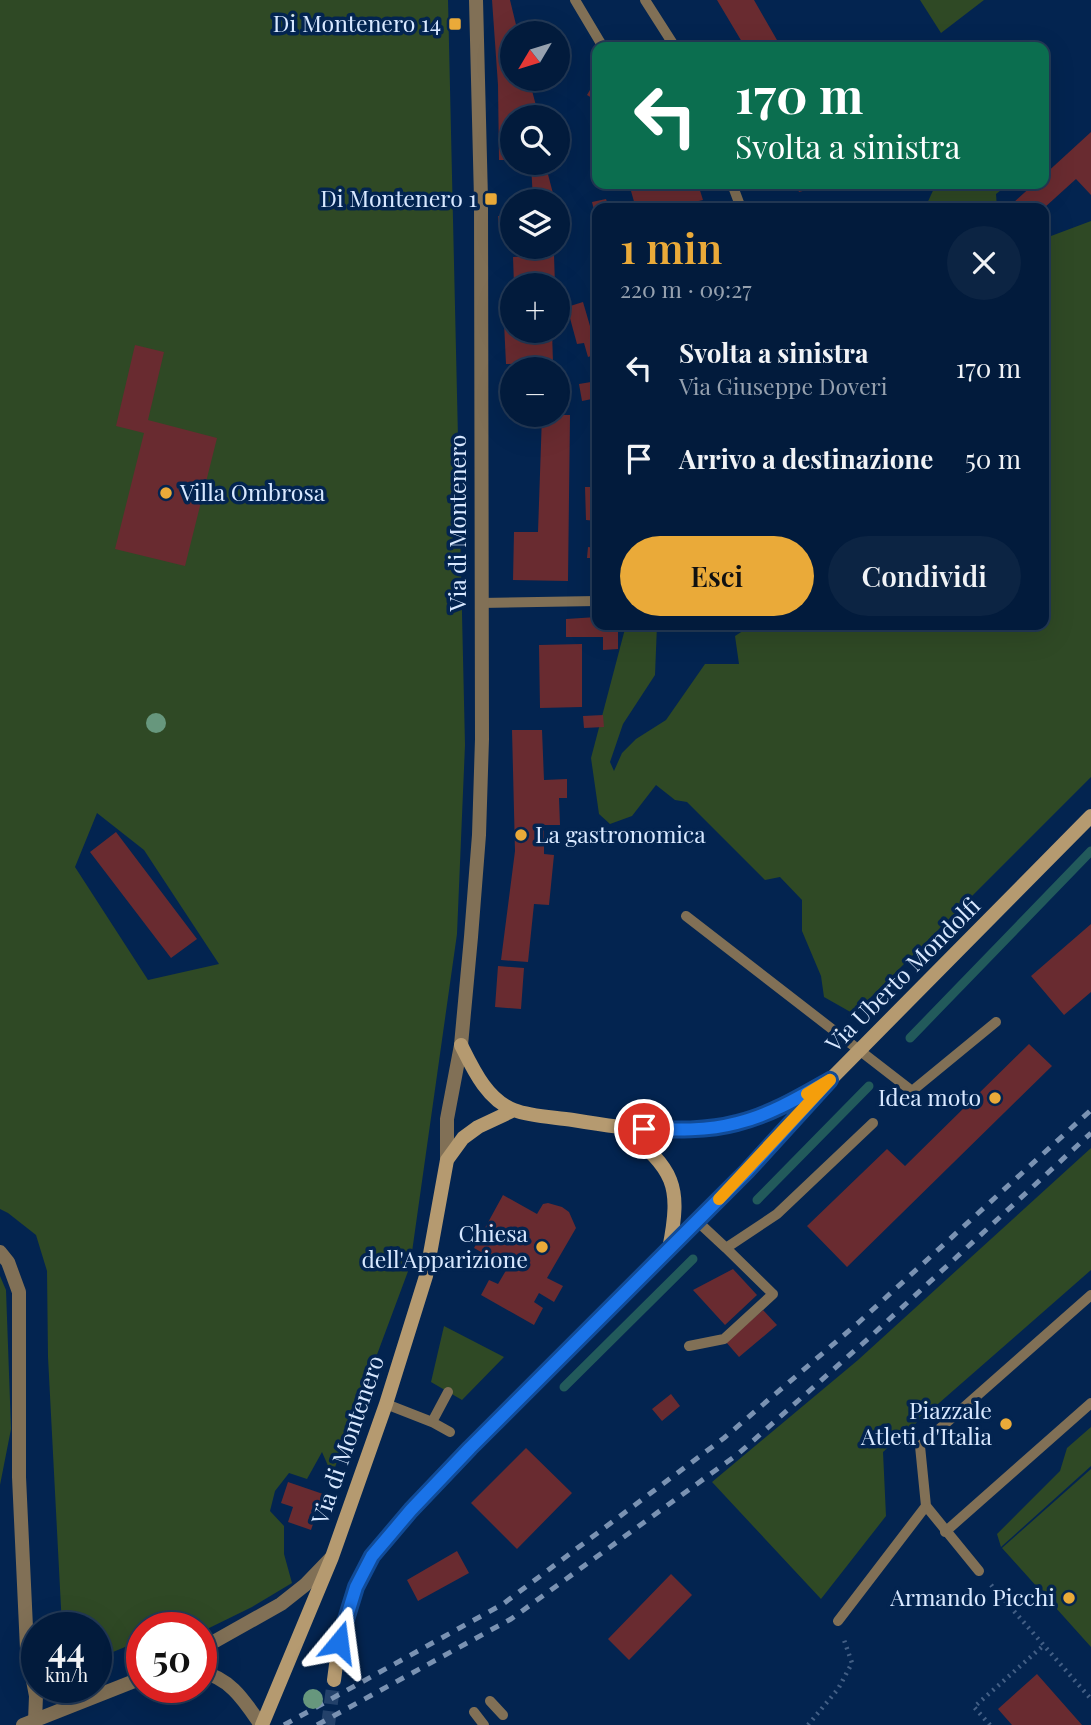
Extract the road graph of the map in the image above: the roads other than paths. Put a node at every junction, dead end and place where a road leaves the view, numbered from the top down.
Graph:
1 (476, 0) edge
2 (575, 0) edge
3 (645, 0) edge
4 (600, 42) edge
5 (672, 42) edge
6 (592, 601) edge
7 (480, 603) junction
8 (1091, 816) edge
9 (686, 916) dead end
10 (996, 1022) dead end
11 (461, 1045) junction
12 (860, 1052) junction
13 (830, 1080) junction
14 (514, 1110) junction
15 (873, 1123) dead end
16 (624, 1129) junction
17 (447, 1160) junction
18 (697, 1221) junction
19 (726, 1248) junction
20 (669, 1249) junction
21 (0, 1252) edge
22 (1091, 1295) edge
23 (689, 1346) dead end
24 (448, 1392) dead end
25 (1091, 1403) edge
26 (386, 1404) junction
27 (432, 1422) junction
28 (450, 1432) dead end
29 (926, 1506) junction
30 (945, 1532) junction
31 (332, 1557) junction
32 (979, 1571) road end
33 (838, 1621) road end
34 (217, 1640) edge
35 (217, 1678) edge
36 (334, 1680) tunnel mouth
37 (126, 1684) edge
38 (490, 1700) dead end
39 (474, 1712) dead end
40 (503, 1715) dead end
41 (29, 1723) edge
42 (262, 1725) edge
43 (484, 1725) edge

1 - 7 street, Via di Montenero
2 - 4 lane
3 - 5 lane
6 - 7 lane
7 - 11 street, Via di Montenero
8 - 12 main road, Via Uberto Mondolfi
9 - 12 lane
10 - 12 lane
11 - 14 main road
11 - 17 street, Via di Montenero
12 - 13 main road, Via Uberto Mondolfi
13 - 16 main road
13 - 18 main road, Via Uberto Mondolfi
14 - 16 main road
14 - 17 main road
15 - 19 lane
16 - 20 main road
17 - 26 main road, Via di Montenero
18 - 19 lane
18 - 20 main road, Via Uberto Mondolfi
19 - 23 lane
20 - 36 main road, Via Uberto Mondolfi
21 - 41 street
22 - 29 lane
24 - 27 lane
25 - 30 lane
26 - 27 lane
26 - 31 main road, Via di Montenero
27 - 28 lane
29 - 30 lane
29 - 33 lane
30 - 32 lane
31 - 34 street
31 - 42 main road, Via di Montenero
35 - 42 street
37 - 41 street
38 - 40 lane
39 - 43 lane

